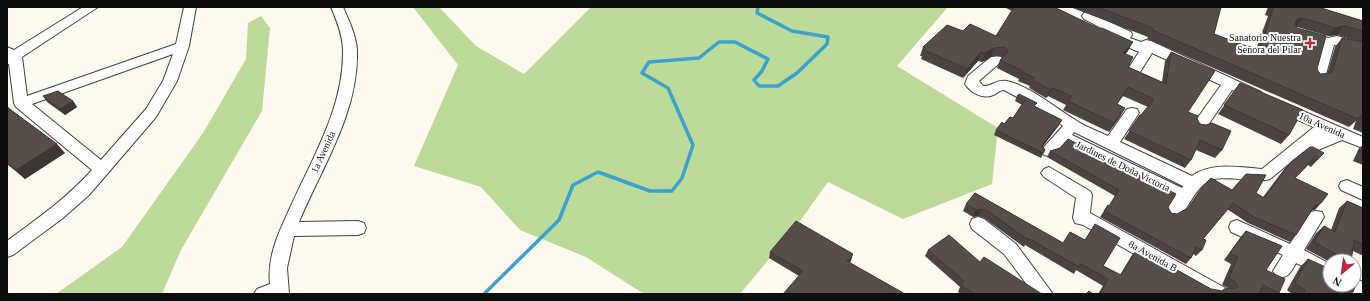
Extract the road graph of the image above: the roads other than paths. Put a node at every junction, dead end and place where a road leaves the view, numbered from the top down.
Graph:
1 (92, 7) edge
2 (190, 7) edge
3 (338, 7) edge
4 (1082, 18) dead end
5 (1296, 32) edge
6 (1328, 42) junction
7 (182, 46) junction
8 (1360, 47) edge
9 (1148, 48) junction
10 (10, 56) edge
11 (996, 60) dead end
12 (1135, 69) edge
13 (1318, 78) edge
14 (1230, 83) junction
15 (21, 103) junction
16 (1132, 113) dead end
17 (1072, 125) junction
18 (1326, 126) junction
19 (1199, 127) edge
20 (1342, 134) junction
21 (1062, 137) junction
22 (1363, 143) edge
23 (1110, 144) junction
24 (1300, 147) junction
25 (1050, 151) edge
26 (102, 170) junction
27 (1049, 173) dead end
28 (1348, 186) dead end
29 (1188, 190) junction
30 (1363, 194) edge
31 (1172, 213) edge
32 (1316, 217) dead end
33 (978, 224) dead end
34 (1237, 227) dead end
35 (358, 228) dead end
36 (288, 229) junction
37 (7, 250) edge
38 (1292, 252) junction
39 (1322, 268) edge
40 (1282, 271) dead end
41 (274, 292) edge
42 (1044, 294) edge
43 (1222, 294) edge

1 - 10 street
2 - 7 street
3 - 36 street, 1a Avenida
4 - 9 street, 10a Avenida
5 - 6 street
6 - 8 street
6 - 13 street
7 - 15 street
7 - 26 street
9 - 12 street
9 - 14 street, 10a Avenida
10 - 15 street
11 - 17 street, Jardines de Doña Victoria
14 - 18 street, 10a Avenida
14 - 19 street
15 - 26 street
16 - 23 street, Jardines de Doña Victoria
17 - 21 street, Jardines de Doña Victoria
17 - 23 street, Jardines de Doña Victoria
18 - 20 street, 10a Avenida
18 - 24 street, Jardines de Doña Victoria
20 - 22 street, 10a Avenida
20 - 24 street
21 - 25 street, Jardines de Doña Victoria
21 - 29 street, Jardines de Doña Victoria
23 - 29 street, Jardines de Doña Victoria
24 - 29 street, Jardines de Doña Victoria
26 - 37 street
27 - 43 street, 8a Avenida B
28 - 30 street
29 - 31 street, Jardines de Doña Victoria
32 - 38 street
33 - 42 street
34 - 38 street
35 - 36 street
36 - 41 street, 1a Avenida
38 - 39 street
38 - 40 street

